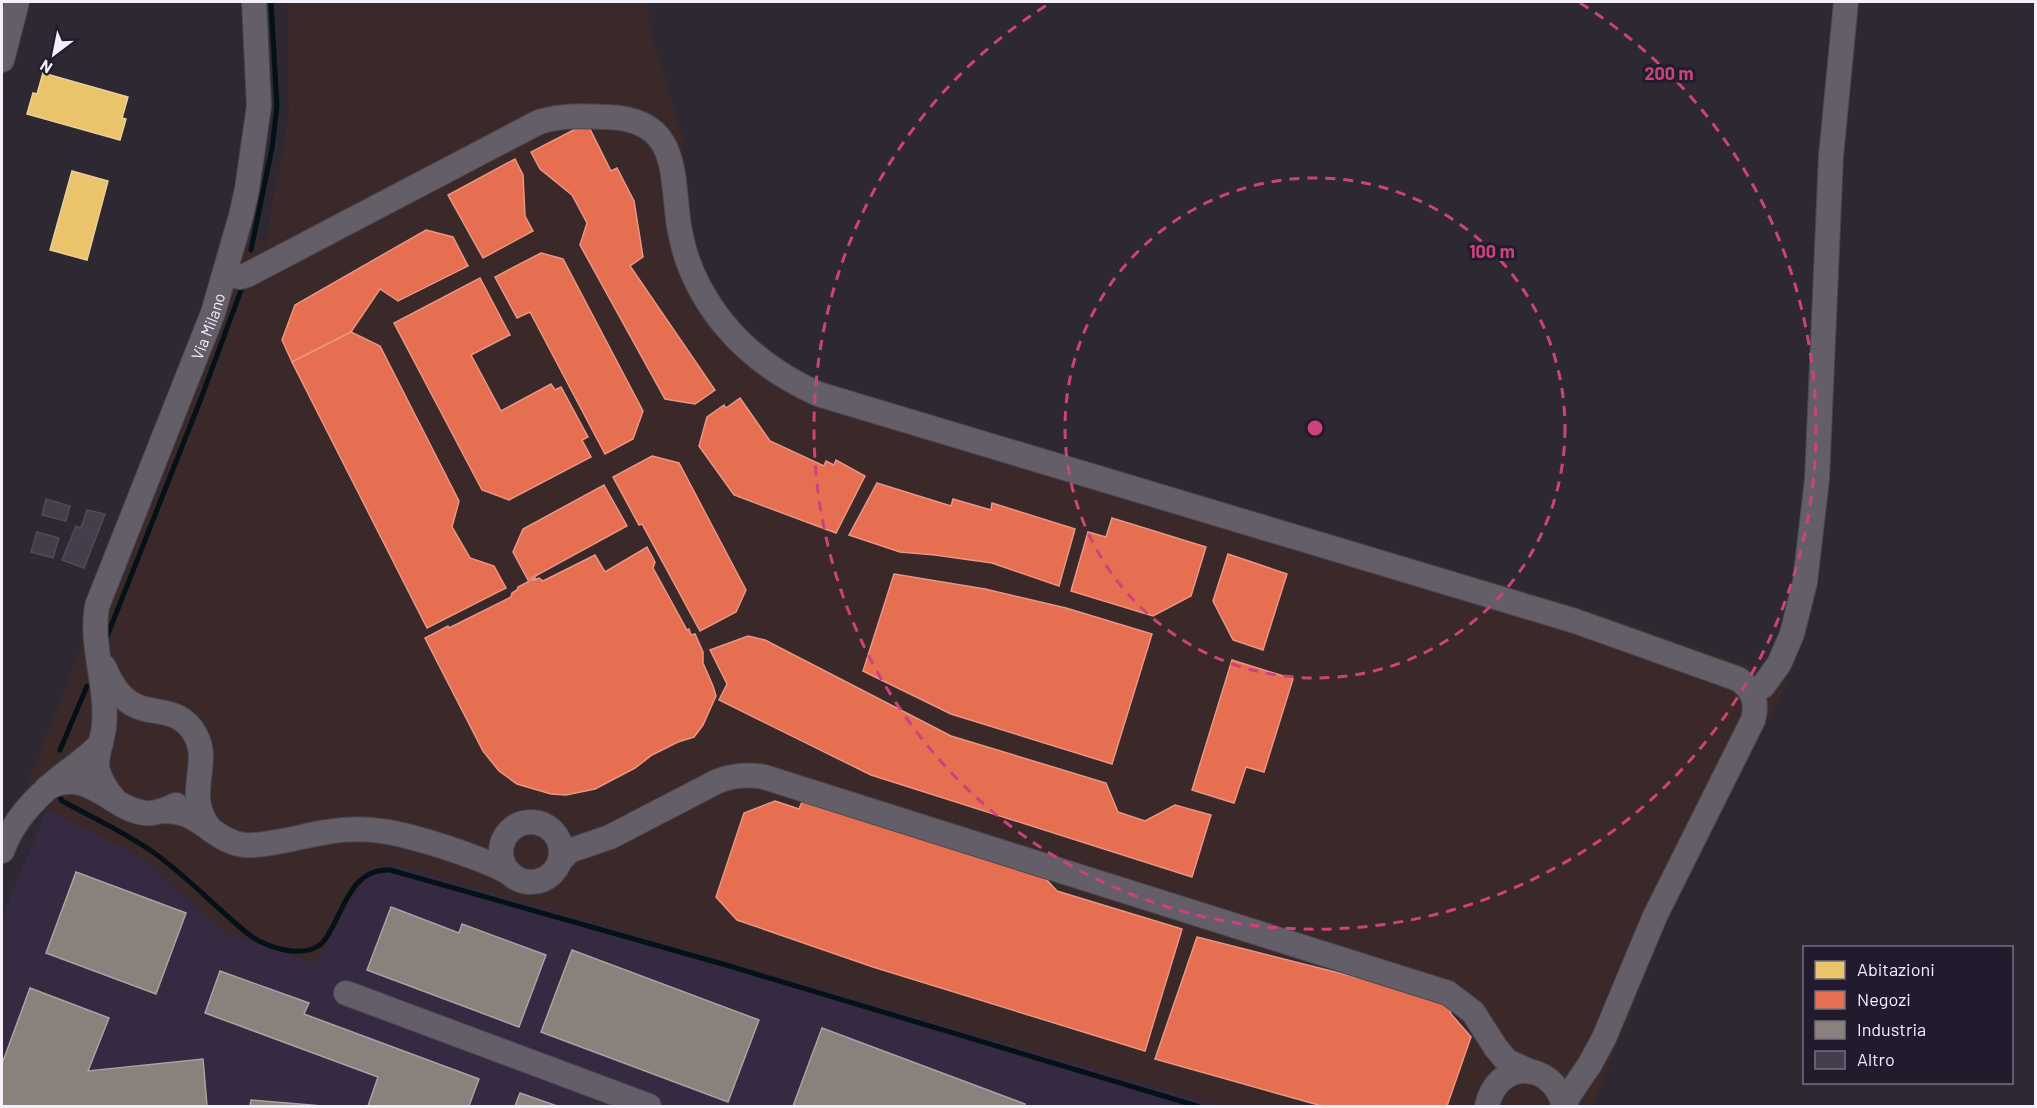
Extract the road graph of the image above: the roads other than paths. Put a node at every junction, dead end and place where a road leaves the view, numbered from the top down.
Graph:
1 (17, 2) edge
2 (254, 2) edge
3 (1846, 2) edge
4 (2, 60) edge
5 (225, 273) junction
6 (95, 636) junction
7 (1752, 692) junction
8 (145, 709) junction
9 (102, 739) junction
10 (199, 778) junction
11 (47, 788) junction
12 (114, 800) junction
13 (162, 811) junction
14 (213, 832) junction
15 (555, 833) junction
16 (591, 843) junction
17 (502, 845) junction
18 (2, 851) edge
19 (471, 856) junction
20 (560, 861) junction
21 (511, 874) junction
22 (346, 993) dead end
23 (1482, 1024) junction
24 (1596, 1053) junction
25 (1536, 1073) junction
26 (1488, 1101) edge
27 (1564, 1106) edge
28 (649, 1107) edge

1 - 4 street
2 - 5 street, Via Milano
3 - 7 street
5 - 6 street, Via Milano
5 - 7 street
6 - 8 street
6 - 9 street
7 - 24 street
8 - 9 street
8 - 10 street
9 - 11 street
9 - 12 street
10 - 13 street
10 - 14 street
11 - 12 street
11 - 18 street
12 - 13 street
13 - 14 street
14 - 19 street
15 - 16 street
15 - 17 street
15 - 20 street
16 - 20 street
16 - 23 street
17 - 19 street
17 - 21 street
19 - 21 street
20 - 21 street
22 - 28 street
23 - 25 street
23 - 26 street
24 - 25 street
24 - 27 street
25 - 26 street
25 - 27 street

